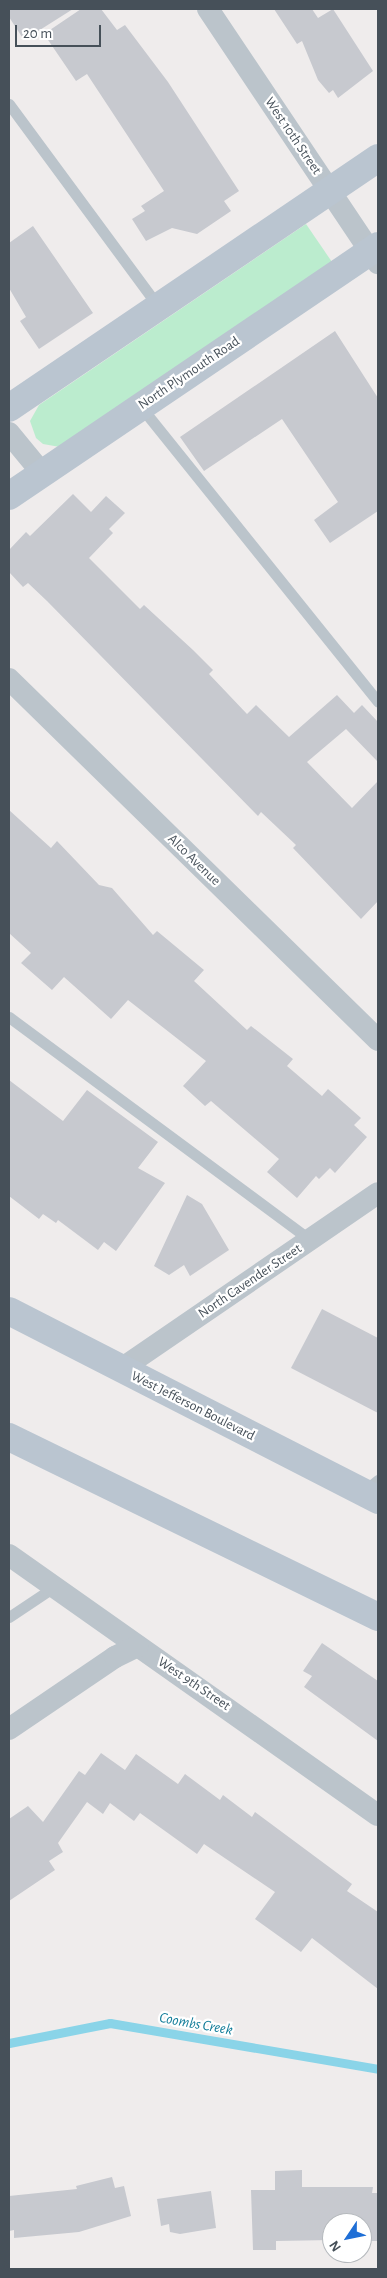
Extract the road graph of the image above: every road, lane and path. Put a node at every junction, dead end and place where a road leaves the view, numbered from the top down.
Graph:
1 (208, 9) edge
2 (9, 104) edge
3 (378, 158) edge
4 (332, 192) junction
5 (376, 253) edge
6 (158, 306) junction
7 (140, 406) junction
8 (9, 408) edge
9 (9, 433) edge
10 (42, 473) junction
11 (9, 496) edge
12 (9, 679) edge
13 (378, 702) edge
14 (9, 1017) edge
15 (378, 1040) edge
16 (378, 1193) edge
17 (310, 1240) junction
18 (10, 1316) edge
19 (121, 1369) junction
20 (9, 1436) edge
21 (373, 1491) edge
22 (9, 1555) edge
23 (54, 1587) junction
24 (378, 1617) edge
25 (9, 1618) edge
26 (138, 1646) junction
27 (9, 1728) edge
28 (378, 1815) edge

1 - 4 street, West 10th Street
2 - 6 lane
3 - 4 street
4 - 5 street, West 10th Street
4 - 6 street
5 - 7 street, North Plymouth Road
6 - 8 street
7 - 10 street, North Plymouth Road
7 - 13 lane
9 - 10 street
10 - 11 street, North Plymouth Road
12 - 15 street, Alco Avenue
14 - 17 lane
16 - 17 street, North Cavender Street
17 - 19 street, North Cavender Street
18 - 19 street, West Jefferson Boulevard
19 - 21 street, West Jefferson Boulevard
20 - 24 street
22 - 23 street, West 9th Street
23 - 25 lane
23 - 26 street, West 9th Street
26 - 27 street
26 - 28 street, West 9th Street

